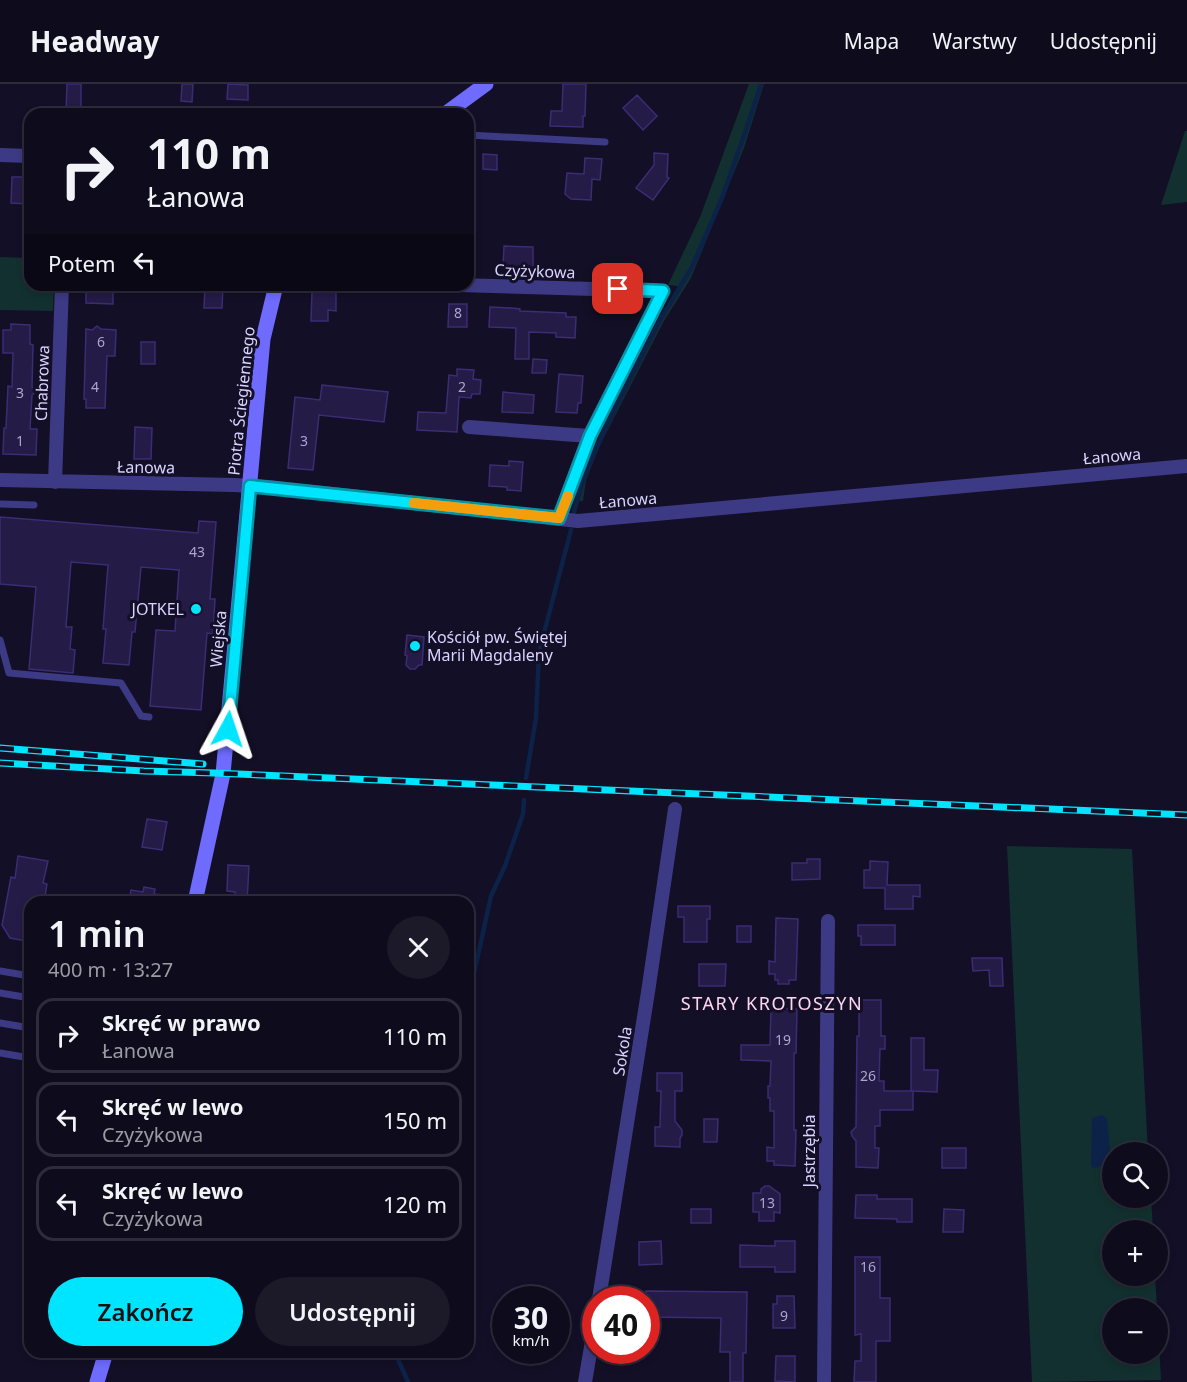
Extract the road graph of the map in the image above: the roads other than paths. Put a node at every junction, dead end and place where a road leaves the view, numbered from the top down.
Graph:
1 (486, 84) edge
2 (453, 108) edge
3 (474, 135) edge
4 (604, 142) dead end
5 (0, 155) edge
6 (24, 156) edge
7 (474, 285) edge
8 (62, 291) edge
9 (275, 291) edge
10 (469, 427) dead end
11 (590, 436) junction
12 (1187, 466) edge
13 (0, 480) edge
14 (55, 482) junction
15 (250, 486) junction
16 (0, 504) edge
17 (34, 505) dead end
18 (559, 518) junction
19 (0, 640) edge
20 (149, 717) dead end
21 (675, 809) dead end
22 (196, 896) edge
23 (828, 921) dead end
24 (0, 971) edge
25 (24, 975) edge
26 (0, 993) edge
27 (24, 997) edge
28 (0, 1023) edge
29 (24, 1027) edge
30 (0, 1053) edge
31 (24, 1057) edge
32 (600, 1286) edge
33 (104, 1358) edge
34 (588, 1364) edge
35 (97, 1382) edge
36 (585, 1382) edge
37 (824, 1382) edge

1 - 2 street
3 - 4 lane
5 - 6 street
7 - 11 street, Czyżykowa
8 - 14 street, Chabrowa
9 - 15 street, Piotra Ściegiennego
10 - 11 street
11 - 18 street, Czyżykowa
12 - 18 street, Łanowa
13 - 14 street, Łanowa
14 - 15 street, Łanowa
15 - 18 street, Łanowa
15 - 22 street, Wiejska
16 - 17 lane
19 - 20 lane
21 - 32 street, Sokola
23 - 37 street, Jastrzębia
24 - 25 lane
26 - 27 lane
28 - 29 lane
30 - 31 lane
33 - 35 street
34 - 36 street

